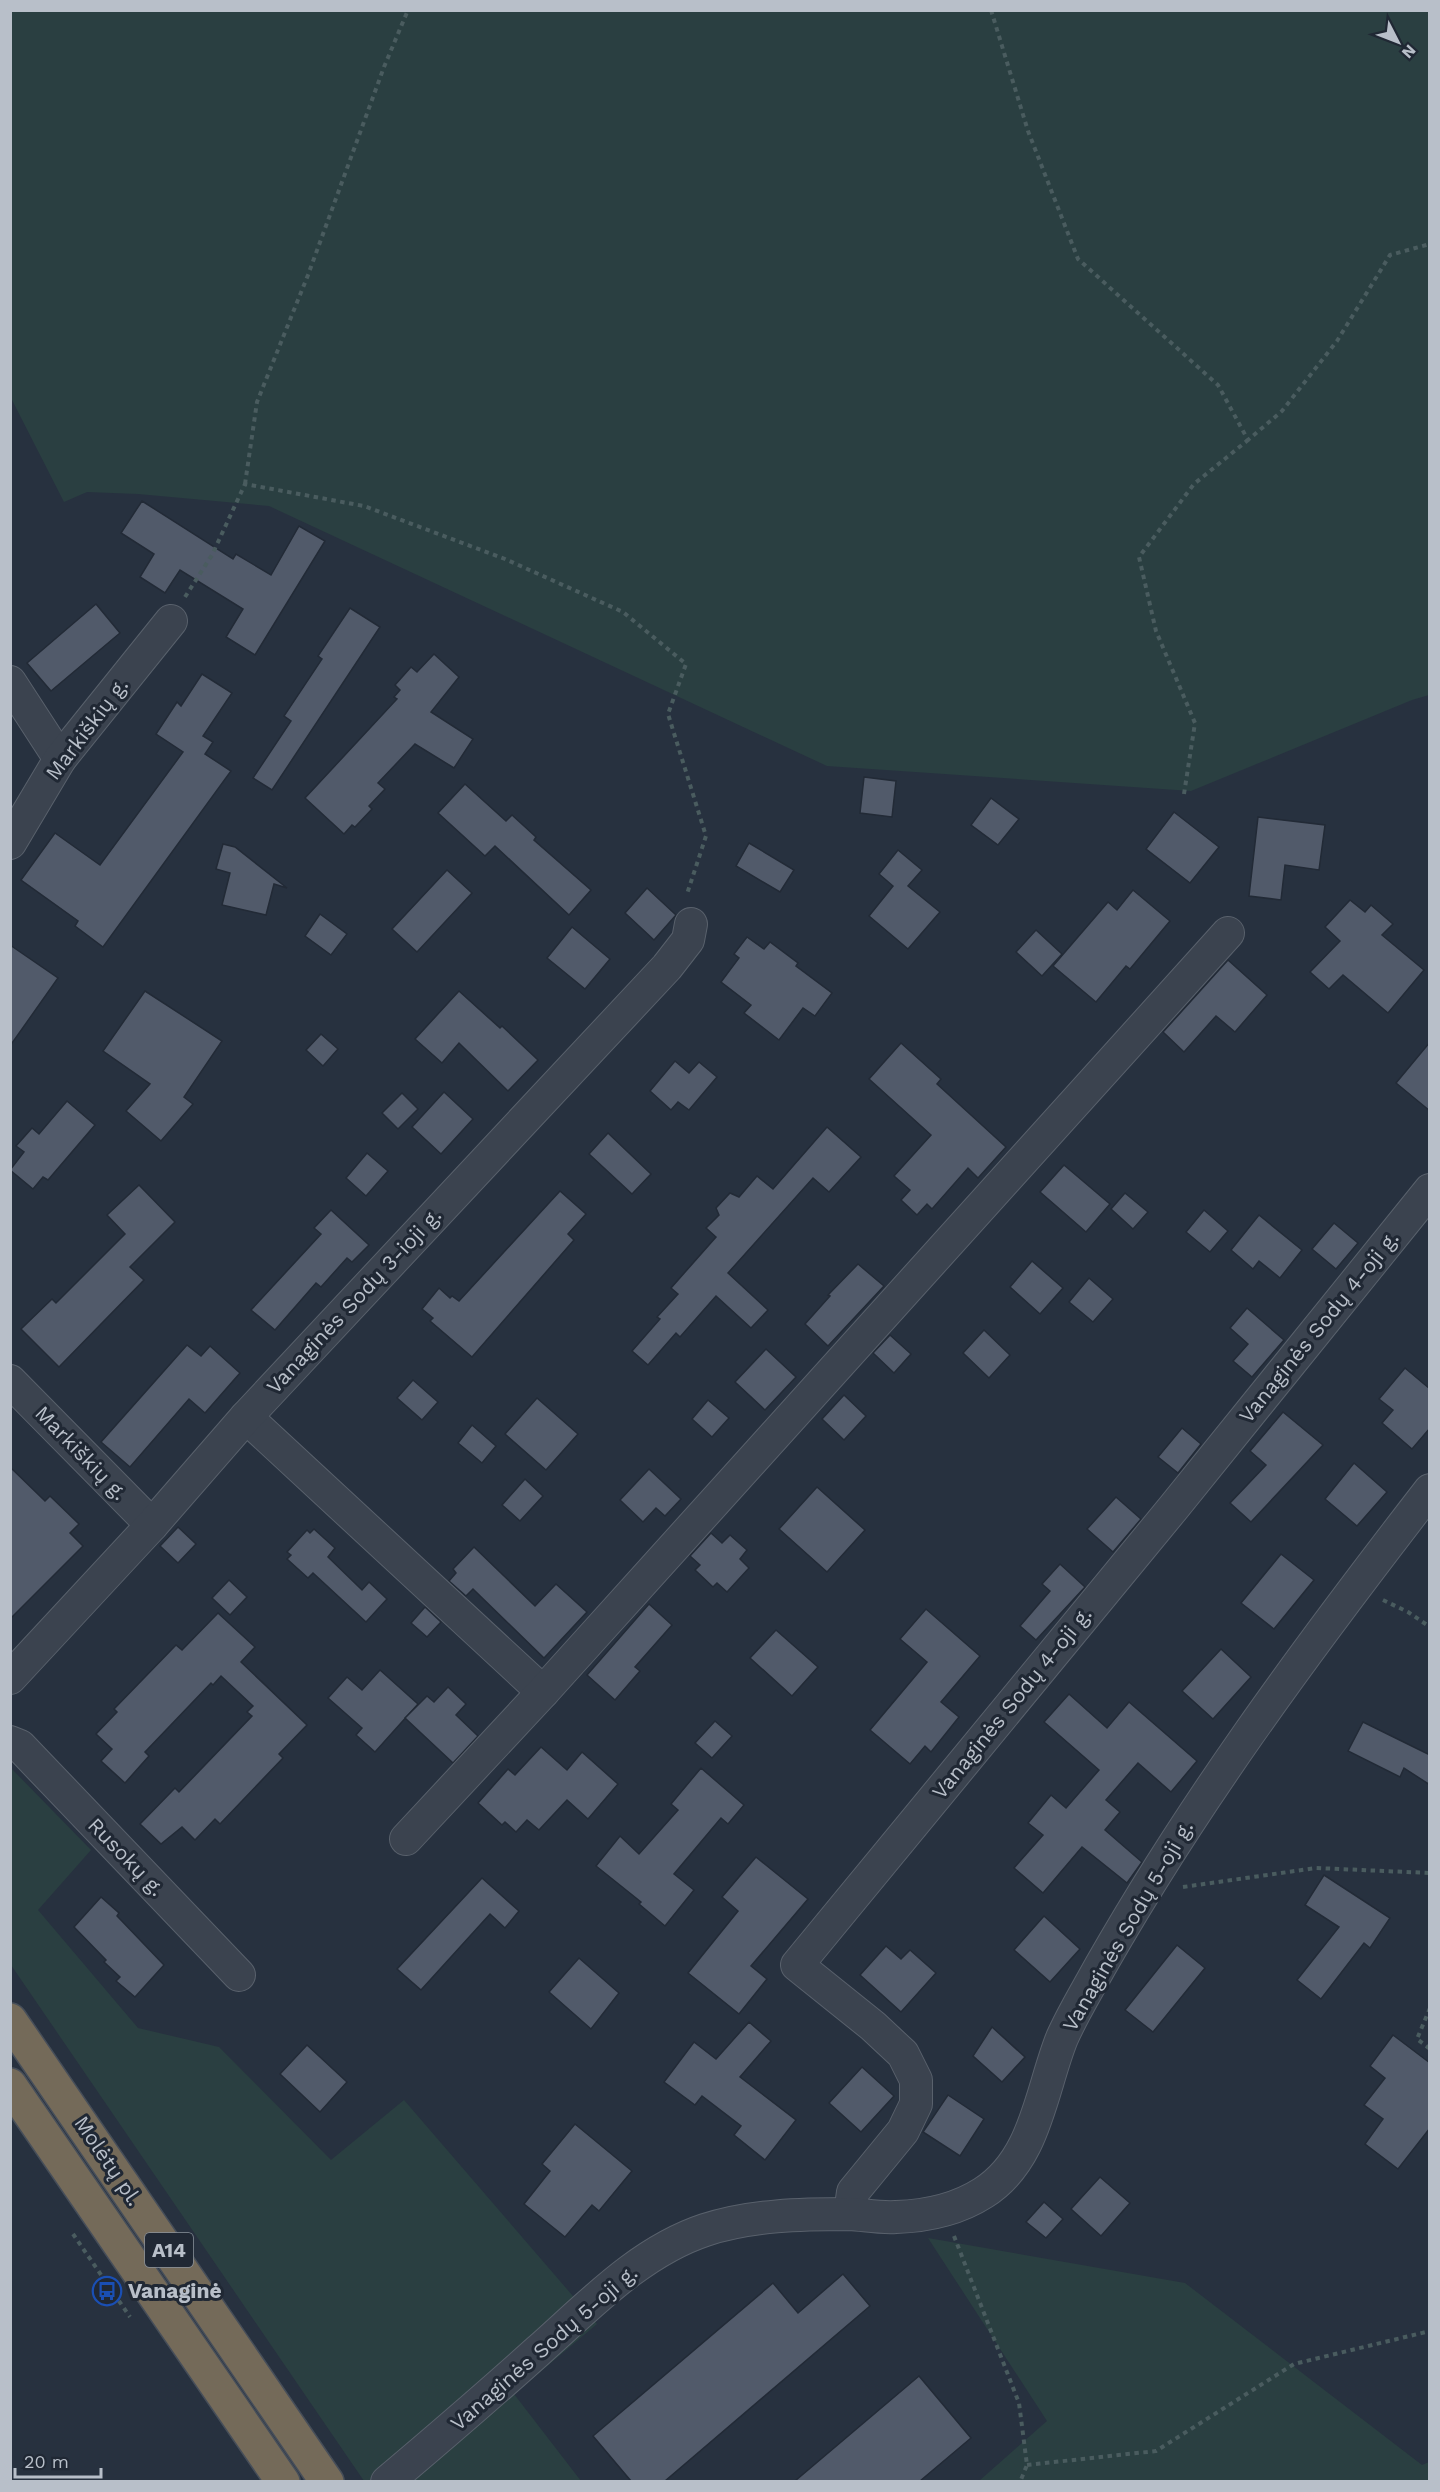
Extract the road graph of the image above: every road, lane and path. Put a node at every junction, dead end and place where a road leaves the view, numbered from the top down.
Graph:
1 (408, 10) edge
2 (991, 10) edge
3 (1430, 243) edge
4 (1248, 440) junction
5 (245, 484) junction
6 (171, 621) joint
7 (10, 682) edge
8 (60, 759) junction
9 (1184, 794) dead end
10 (10, 843) edge
11 (689, 909) joint
12 (1228, 933) dead end
13 (1430, 1190) edge
14 (10, 1381) edge
15 (246, 1417) junction
16 (1430, 1490) edge
17 (152, 1525) junction
18 (1350, 1592) junction
19 (1430, 1627) edge
20 (10, 1677) edge
21 (543, 1692) junction
22 (10, 1742) edge
23 (406, 1839) dead end
24 (1430, 1873) edge
25 (1143, 1893) junction
26 (239, 1975) dead end
27 (1430, 2008) edge
28 (10, 2020) edge
29 (1430, 2049) edge
30 (10, 2085) edge
31 (944, 2211) junction
32 (849, 2214) junction
33 (1430, 2331) edge
34 (1027, 2465) junction
35 (283, 2481) edge
36 (327, 2481) edge
37 (387, 2481) edge
38 (1020, 2481) edge

1 - 5 path
2 - 4 path
3 - 4 path
4 - 9 path
5 - 6 path
5 - 11 path
6 - 8 street, Markiškių g.
7 - 8 street
8 - 10 street, Markiškių g.
11 - 15 street, Vanaginės Sodų 3-ioji g.
12 - 21 street
13 - 32 street, Vanaginės Sodų 4-oji g.
14 - 17 street, Markiškių g.
15 - 17 street, Vanaginės Sodų 3-ioji g.
15 - 21 street
16 - 18 street, Vanaginės Sodų 5-oji g.
17 - 20 street, Vanaginės Sodų 3-ioji g.
18 - 19 path
18 - 25 street, Vanaginės Sodų 5-oji g.
21 - 23 street
22 - 26 street, Rusokų g.
24 - 25 path
25 - 31 street, Vanaginės Sodų 5-oji g.
27 - 29 path
28 - 36 highway, Molėtų pl. / A14
30 - 35 highway, Molėtų pl. / A14
31 - 32 street, Vanaginės Sodų 5-oji g.
31 - 34 path
32 - 37 street, Vanaginės Sodų 5-oji g.
33 - 34 path
34 - 38 path

